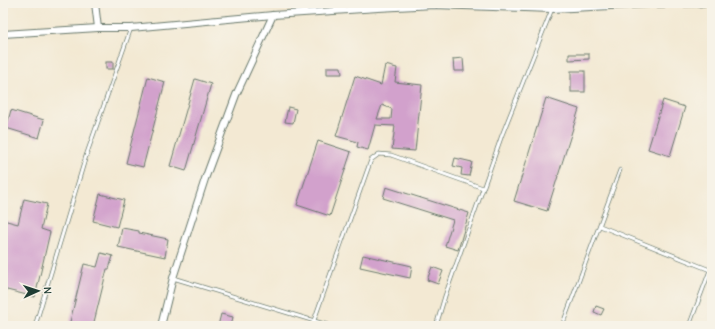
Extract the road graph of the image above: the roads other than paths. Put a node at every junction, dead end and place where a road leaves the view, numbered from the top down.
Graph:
1 (95, 3) edge
2 (711, 3) edge
3 (434, 4) edge
4 (552, 9) junction
5 (273, 15) junction
6 (98, 28) junction
7 (131, 28) junction
8 (3, 35) edge
9 (620, 170) dead end
10 (483, 188) junction
11 (600, 226) junction
12 (712, 265) edge
13 (710, 270) junction
14 (172, 278) junction
15 (314, 321) junction
16 (35, 326) edge
17 (161, 326) edge
18 (312, 326) edge
19 (331, 326) edge
20 (436, 326) edge
21 (562, 326) edge
22 (689, 326) edge

1 - 6 street
2 - 4 street
3 - 4 street
3 - 5 street
4 - 10 lane
5 - 7 street
5 - 14 street
6 - 7 street
6 - 8 street
7 - 16 lane
9 - 11 lane
10 - 15 lane
10 - 20 lane
11 - 13 lane
11 - 21 lane
12 - 13 lane
13 - 22 lane
14 - 15 lane
14 - 17 street
15 - 18 lane
15 - 19 lane

